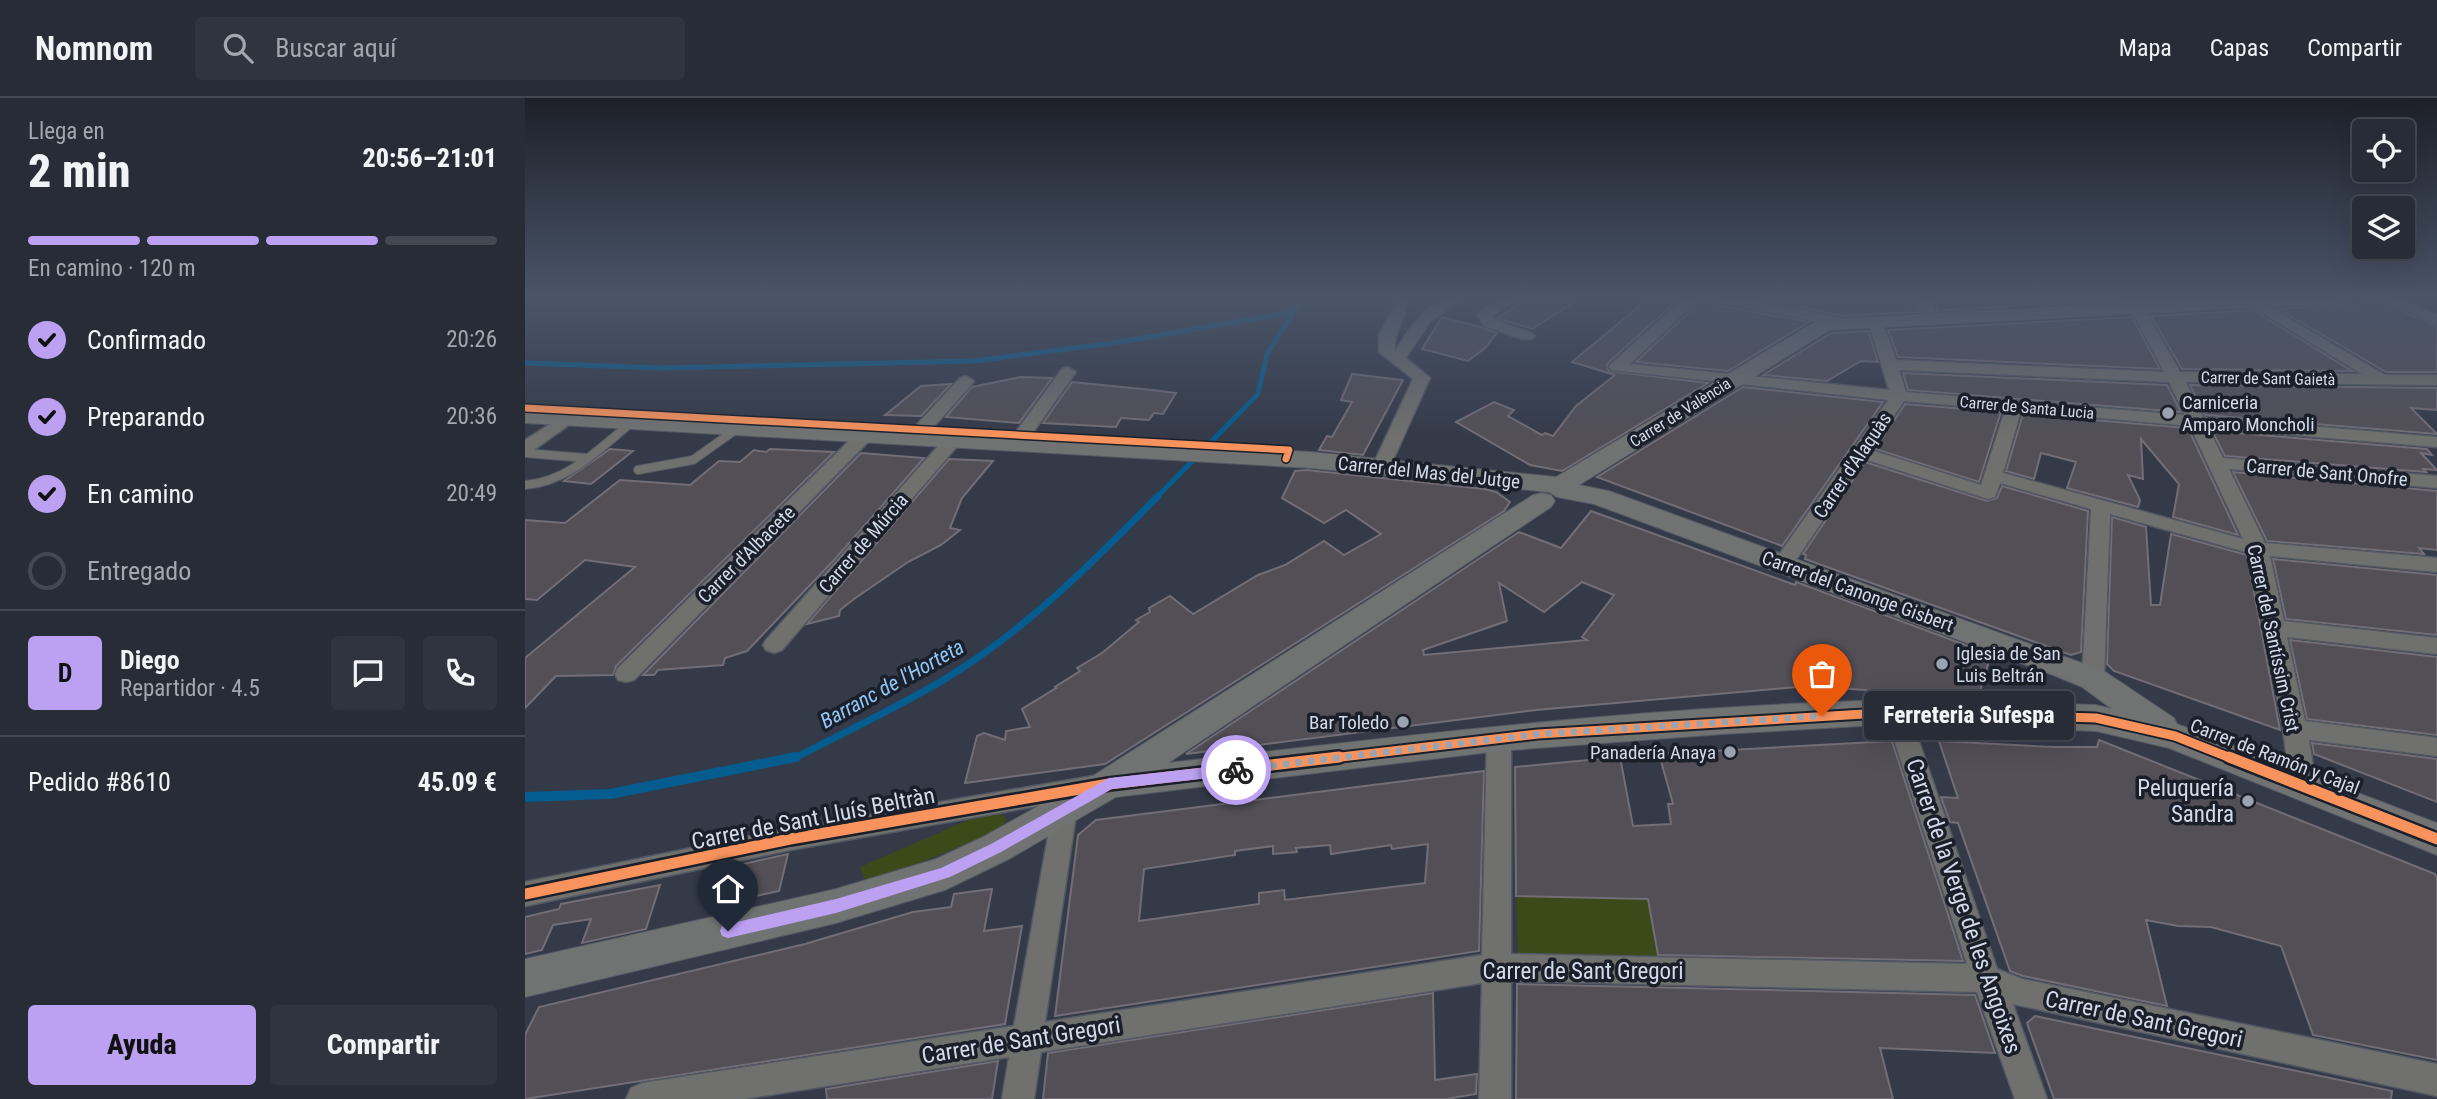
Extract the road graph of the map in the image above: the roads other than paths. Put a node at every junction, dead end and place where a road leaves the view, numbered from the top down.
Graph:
1 (1387, 344) edge
2 (1407, 344) edge
3 (1643, 344) edge
4 (1789, 344) edge
5 (1883, 344) edge
6 (2155, 344) edge
7 (2323, 344) edge
8 (1397, 359) junction
9 (1890, 365) junction
10 (1068, 372) dead end
11 (2175, 377) junction
12 (2381, 379) junction
13 (1731, 380) junction
14 (2437, 380) edge
15 (966, 382) dead end
16 (1899, 396) junction
17 (2014, 407) junction
18 (525, 416) edge
19 (567, 418) junction
20 (2196, 421) junction
21 (632, 422) junction
22 (738, 428) junction
23 (866, 434) junction
24 (915, 437) junction
25 (953, 440) junction
26 (2437, 442) edge
27 (1016, 444) junction
28 (525, 448) edge
29 (525, 453) edge
30 (1862, 453) junction
31 (586, 458) junction
32 (2217, 463) junction
33 (1381, 467) junction
34 (638, 470) dead end
35 (2437, 482) edge
36 (525, 485) edge
37 (1991, 485) junction
38 (1554, 491) junction
39 (2101, 506) junction
40 (2258, 549) junction
41 (1783, 564) junction
42 (2437, 565) edge
43 (2275, 628) junction
44 (774, 645) dead end
45 (2437, 646) edge
46 (626, 674) dead end
47 (2093, 679) junction
48 (1897, 712) junction
49 (2096, 718) junction
50 (2295, 729) junction
51 (2175, 736) junction
52 (1499, 738) junction
53 (2437, 747) edge
54 (1109, 784) junction
55 (2303, 785) junction
56 (1064, 808) junction
57 (2437, 839) edge
58 (525, 894) edge
59 (1495, 967) junction
60 (1986, 978) junction
61 (529, 984) edge
62 (1028, 1039) junction
63 (2437, 1080) edge
64 (642, 1099) edge
65 (1018, 1099) edge
66 (1495, 1099) edge
67 (2031, 1099) edge

1 - 8 street
2 - 8 street
3 - 13 street, Carrer de Santa Lucia
4 - 13 street, Carrer de València
5 - 9 street, Carrer d'Alaquàs
6 - 11 street, Carrer del Santíssim Crist
7 - 12 street
8 - 33 street
9 - 11 street, Carrer de Sant Gaietà
9 - 16 street, Carrer d'Alaquàs
10 - 27 street
11 - 12 street, Carrer de Sant Gaietà
11 - 20 street, Carrer del Santíssim Crist
12 - 14 street, Carrer de Sant Gaietà
13 - 16 street, Carrer de Santa Lucia
13 - 38 street, Carrer de València
15 - 24 street
16 - 17 street, Carrer de Santa Lucia
16 - 30 street, Carrer d'Alaquàs
17 - 20 street, Carrer de Santa Lucia
17 - 37 street
18 - 19 street, Carrer del Mas del Jutge
19 - 21 street, Carrer del Mas del Jutge
19 - 28 street
20 - 26 street, Carrer de Santa Lucia
20 - 32 street, Carrer del Santíssim Crist
21 - 22 street, Carrer del Mas del Jutge
21 - 31 lane
22 - 23 street, Carrer del Mas del Jutge
22 - 34 lane
23 - 24 street, Carrer del Mas del Jutge
23 - 46 street, Carrer d'Albacete
24 - 25 street, Carrer del Mas del Jutge
25 - 27 street, Carrer del Mas del Jutge
25 - 44 street, Carrer de Múrcia
27 - 33 street, Carrer del Mas del Jutge
29 - 31 lane
30 - 37 street
30 - 41 street, Carrer d'Alaquàs
31 - 36 lane
32 - 35 street, Carrer de Sant Onofre
32 - 40 street, Carrer del Santíssim Crist
33 - 38 street, Carrer del Mas del Jutge
37 - 39 street
38 - 41 street, Carrer del Canonge Gisbert
38 - 54 street, Carrer de València
39 - 40 street
39 - 47 street
40 - 42 street
40 - 43 street, Carrer del Santíssim Crist
41 - 47 street, Carrer del Canonge Gisbert
43 - 45 street
43 - 50 street, Carrer del Santíssim Crist
47 - 49 street
47 - 51 street, Carrer del Canonge Gisbert
48 - 49 street, Carrer de Ramón y Cajal
48 - 52 street, Carrer de Ramón y Cajal
48 - 60 street, Carrer de la Verge de les Angoixes
49 - 51 street, Carrer de Ramón y Cajal
50 - 53 street
50 - 55 street, Carrer del Santíssim Crist
51 - 55 street, Carrer de Ramón y Cajal
52 - 54 street, Carrer de Ramón y Cajal
52 - 59 street
54 - 56 street, Carrer de València
54 - 58 street, Carrer de Sant Lluís Beltràn
55 - 57 street, Carrer de Ramón y Cajal
56 - 61 street, Carrer de València
56 - 62 street
59 - 60 street, Carrer de Sant Gregori
59 - 62 street, Carrer de Sant Gregori
59 - 66 street
60 - 63 street, Carrer de Sant Gregori
60 - 67 street, Carrer de la Verge de les Angoixes
62 - 64 street, Carrer de Sant Gregori
62 - 65 street

